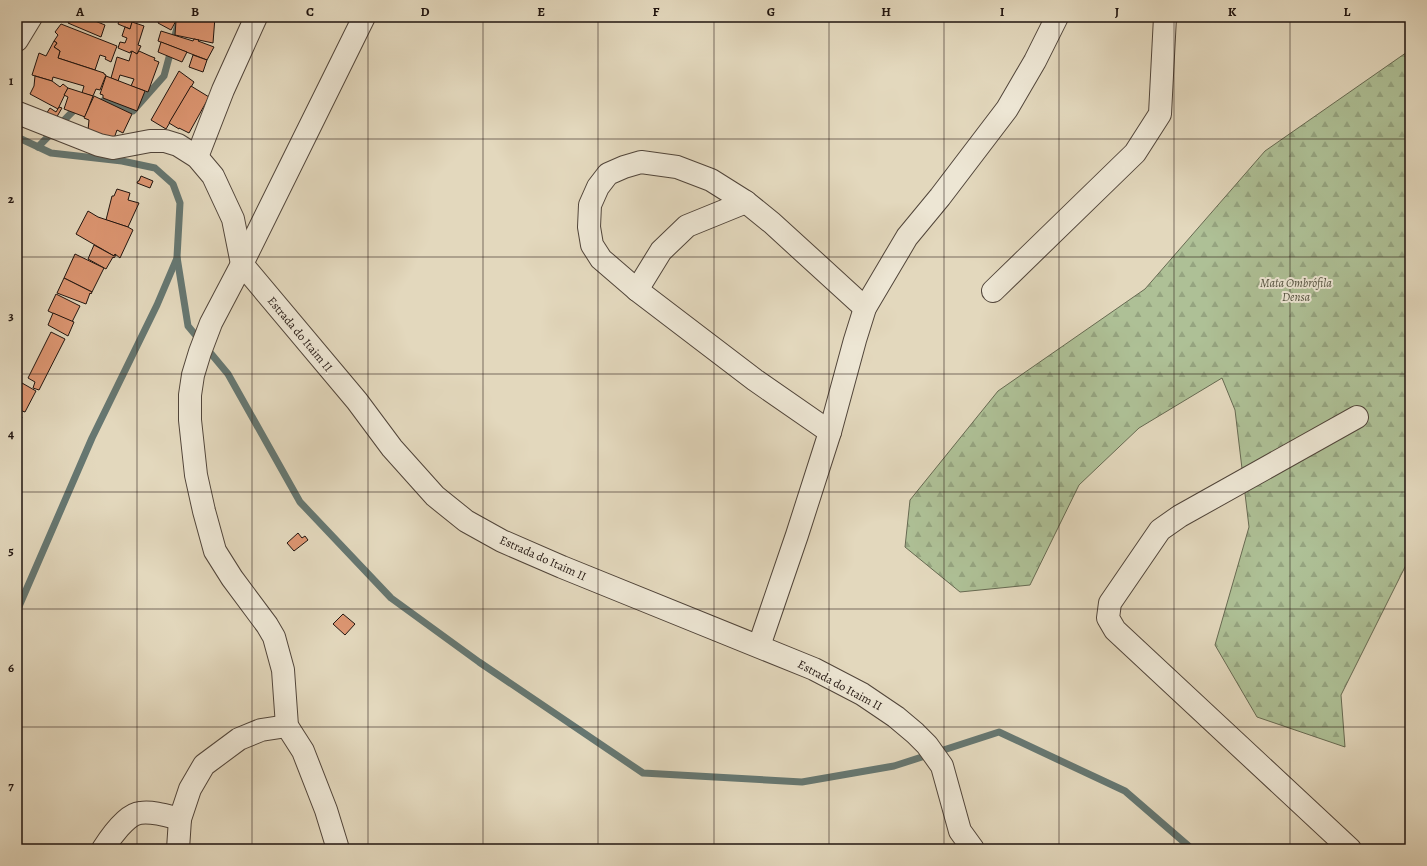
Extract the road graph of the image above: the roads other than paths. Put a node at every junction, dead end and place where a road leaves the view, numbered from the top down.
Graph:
1 (31, 17) edge
2 (256, 17) edge
3 (364, 17) edge
4 (1057, 17) edge
5 (1165, 17) edge
6 (17, 40) edge
7 (18, 117) edge
8 (197, 157) junction
9 (746, 202) junction
10 (242, 264) junction
11 (638, 290) junction
12 (993, 291) dead end
13 (865, 308) junction
14 (1357, 417) dead end
15 (830, 432) junction
16 (759, 646) junction
17 (287, 726) junction
18 (180, 819) junction
19 (103, 849) edge
20 (178, 849) edge
21 (338, 849) edge
22 (973, 849) edge
23 (1350, 849) edge

1 - 6 street
2 - 8 street
3 - 10 street
4 - 13 street
5 - 12 street
7 - 8 street, Estrada do Itaim II
8 - 10 street, Estrada do Itaim II
9 - 11 street
9 - 11 street
9 - 13 street
10 - 16 street, Estrada do Itaim II
10 - 17 street
11 - 15 street
13 - 15 street
14 - 23 street
15 - 16 street
16 - 22 street, Estrada do Itaim II
17 - 18 street
17 - 21 street
18 - 19 street
18 - 20 street

